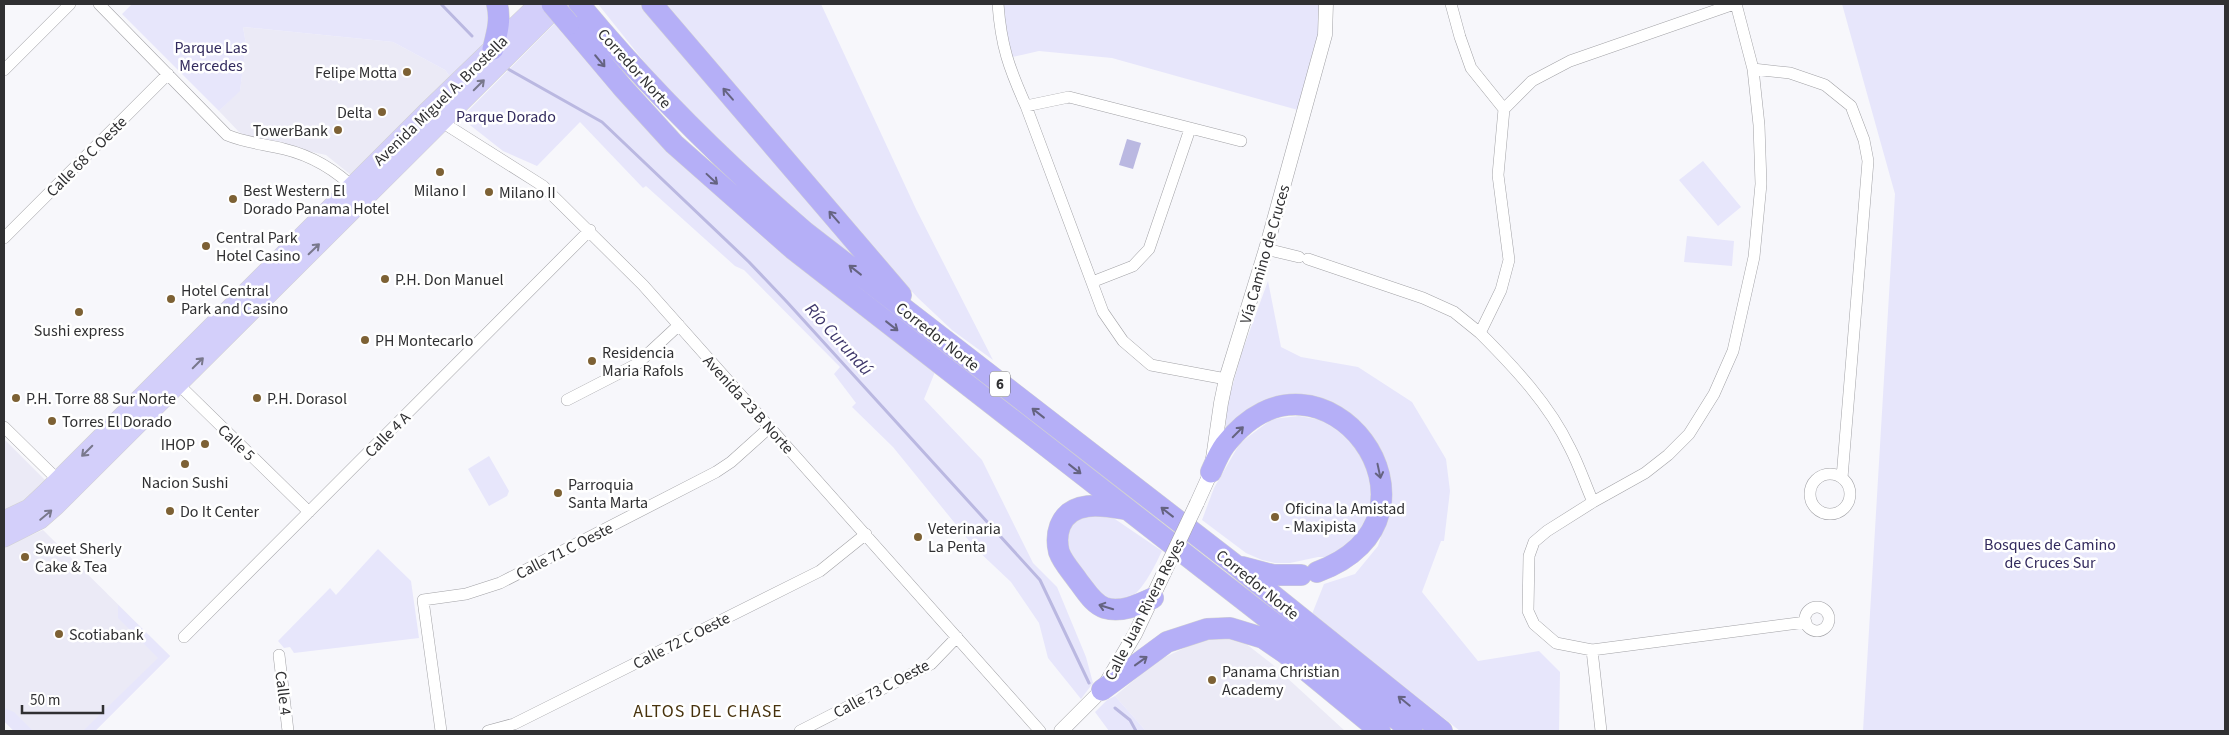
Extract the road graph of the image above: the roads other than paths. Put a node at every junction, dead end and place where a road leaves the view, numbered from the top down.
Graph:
1 (70, 4) edge
2 (99, 4) edge
3 (497, 4) edge
4 (552, 4) edge
5 (560, 4) edge
6 (652, 4) edge
7 (998, 4) edge
8 (1326, 4) edge
9 (1451, 4) edge
10 (1735, 4) edge
11 (577, 13) edge
12 (531, 19) edge
13 (493, 49) junction
14 (1753, 69) junction
15 (4, 70) edge
16 (168, 74) junction
17 (1026, 106) junction
18 (1504, 109) junction
19 (426, 112) junction
20 (442, 123) junction
21 (1190, 129) junction
22 (1241, 142) dead end
23 (352, 186) junction
24 (365, 199) junction
25 (590, 230) junction
26 (4, 238) edge
27 (1266, 249) junction
28 (1092, 282) junction
29 (679, 325) junction
30 (934, 333) junction
31 (1480, 333) junction
32 (165, 371) junction
33 (1226, 379) junction
34 (178, 384) junction
35 (567, 400) dead end
36 (4, 427) edge
37 (770, 427) junction
38 (1211, 472) junction
39 (1842, 478) dead end
40 (58, 480) junction
41 (1197, 502) joint
42 (1593, 502) junction
43 (1126, 509) junction
44 (309, 512) junction
45 (4, 520) edge
46 (866, 534) junction
47 (4, 538) edge
48 (1234, 564) junction
49 (1153, 598) junction
50 (1806, 622) dead end
51 (184, 637) dead end
52 (957, 637) junction
53 (1592, 650) junction
54 (279, 655) dead end
55 (1102, 690) junction
56 (288, 731) edge
57 (441, 731) edge
58 (488, 731) edge
59 (800, 731) edge
60 (1040, 731) edge
61 (1061, 731) edge
62 (1380, 731) edge
63 (1412, 731) edge
64 (1442, 731) edge
65 (1601, 731) edge

1 - 15 street
2 - 16 street
3 - 13 highway
4 - 11 highway, Corredor Norte / 6, bridge
5 - 12 main road
30 -> 6 highway
7 - 17 street
8 - 27 street, Vía Camino de Cruces
9 - 18 street
10 - 14 street
10 - 18 street
30 -> 11 highway, Corredor Norte / 6
11 -> 43 highway, Corredor Norte / 6
12 - 13 main road, Avenida Miguel A. Brostella
20 -> 12 main road, Avenida Miguel A. Brostella
13 - 19 main road, Avenida Miguel A. Brostella
14 - 39 street
14 - 42 street
16 - 23 street
16 - 26 street, Calle 68 C Oeste
17 - 21 street
17 - 28 street
18 - 31 street
19 - 20 street, Avenida 23 B Norte
19 - 23 main road, Avenida Miguel A. Brostella
20 - 24 main road, Avenida Miguel A. Brostella
20 - 25 street, Avenida 23 B Norte
21 - 22 street
21 - 28 street
23 - 24 street
23 - 32 main road, Avenida Miguel A. Brostella
34 -> 24 main road, Avenida Miguel A. Brostella
25 - 29 street, Avenida 23 B Norte
25 - 44 street, Calle 4 A
27 - 31 street
27 - 33 street, Vía Camino de Cruces
28 - 33 street
29 - 35 street
29 - 37 street, Avenida 23 B Norte
48 -> 30 highway, Corredor Norte / 6
31 - 42 street
32 - 34 street, Calle 5
32 -> 40 main road, Avenida Miguel A. Brostella
33 - 38 street, Vía Camino de Cruces
34 - 44 street, Calle 5
47 -> 34 main road, Avenida Miguel A. Brostella
36 - 40 street
37 - 46 street, Avenida 23 B Norte
37 - 57 street, Calle 71 C Oeste
38 - 41 street, Vía Camino de Cruces
38 -> 48 highway
40 - 45 main road, Avenida Miguel A. Brostella
41 - 49 street, Calle Juan Rivera Reyes, bridge
42 - 53 street
49 -> 43 highway
43 - 63 highway, Corredor Norte / 6
44 - 51 street, Calle 4 A
46 - 52 street, Avenida 23 B Norte
46 - 58 street, Calle 72 C Oeste
64 -> 48 highway, Corredor Norte / 6
49 - 55 street, Calle Juan Rivera Reyes
50 - 53 street
52 - 59 street, Calle 73 C Oeste
52 - 60 street, Avenida 23 B Norte
53 - 65 street
54 - 56 street, Calle 4
55 - 61 street, Calle Juan Rivera Reyes
55 -> 62 highway

